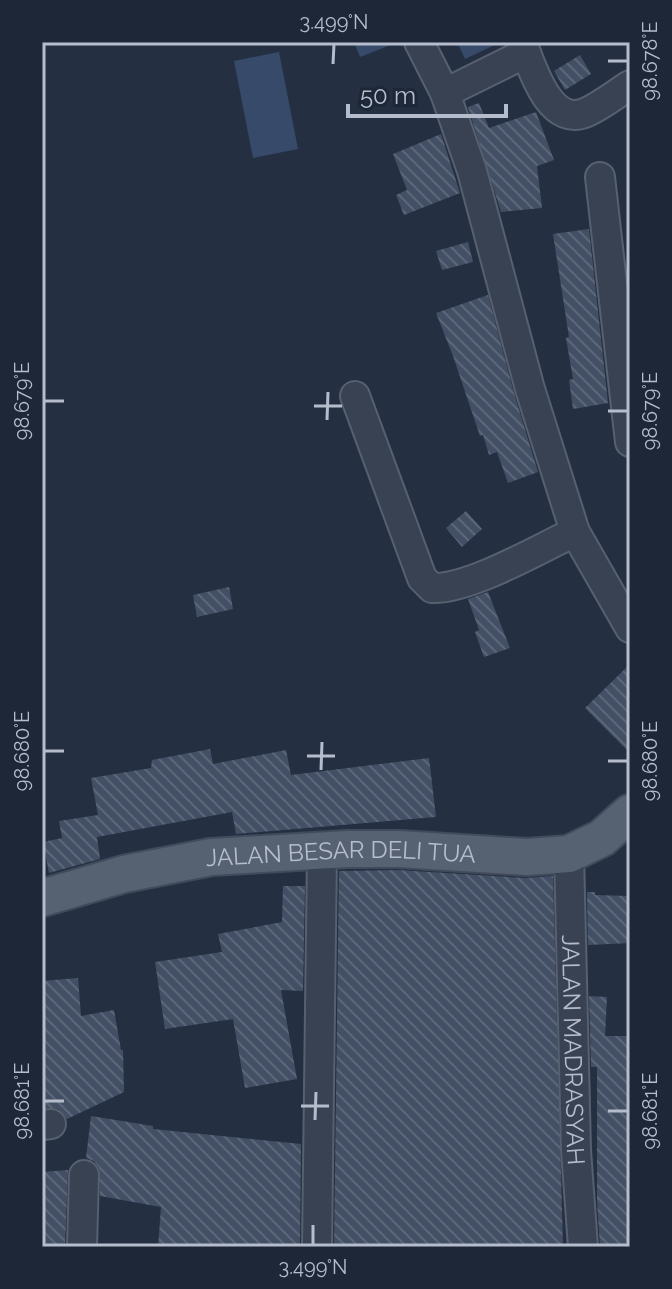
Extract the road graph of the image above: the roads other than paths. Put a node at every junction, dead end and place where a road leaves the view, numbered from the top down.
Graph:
1 (419, 42) edge
2 (524, 48) edge
3 (630, 85) edge
4 (445, 93) junction
5 (600, 177) dead end
6 (355, 396) dead end
7 (630, 442) edge
8 (575, 532) junction
9 (630, 628) edge
10 (630, 813) edge
11 (322, 852) junction
12 (569, 854) junction
13 (42, 898) edge
14 (84, 1175) dead end
15 (82, 1247) edge
16 (317, 1247) edge
17 (583, 1247) edge

1 - 4 street
2 - 3 street
2 - 4 street
4 - 8 street
5 - 7 street
6 - 8 street
8 - 9 street
10 - 12 main road, JALAN BESAR DELI TUA
11 - 12 main road, JALAN BESAR DELI TUA
11 - 13 main road, JALAN BESAR DELI TUA
11 - 16 street
12 - 17 street, JALAN MADRASYAH
14 - 15 street

